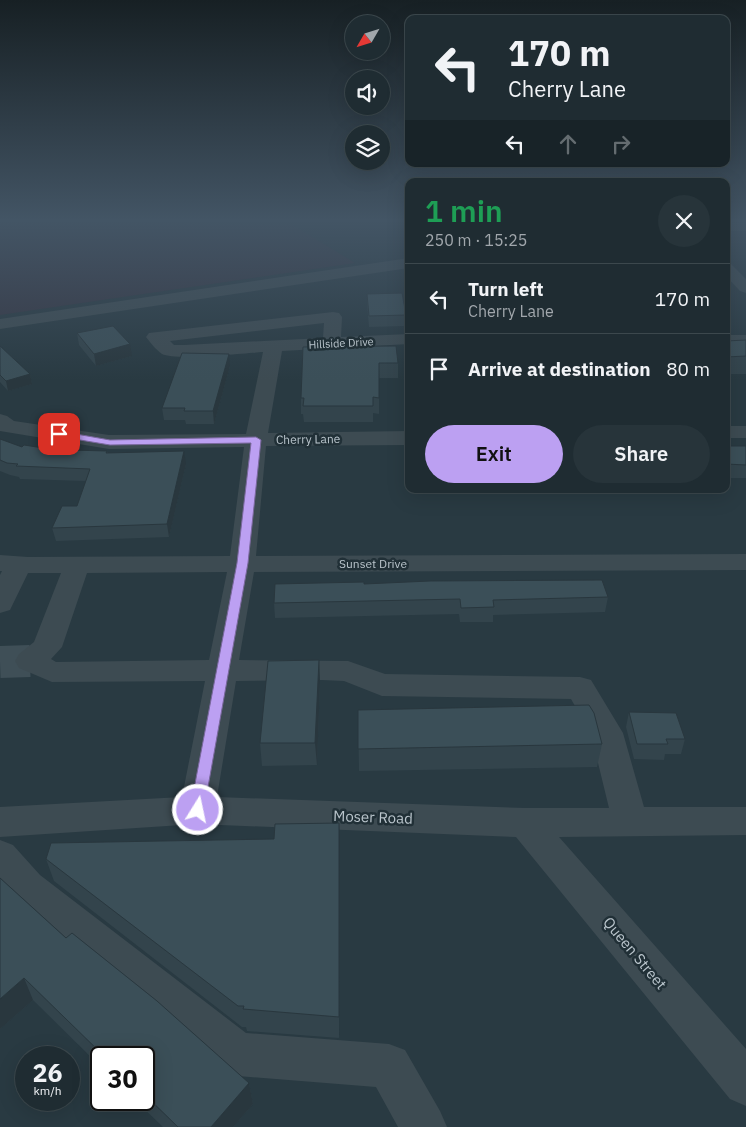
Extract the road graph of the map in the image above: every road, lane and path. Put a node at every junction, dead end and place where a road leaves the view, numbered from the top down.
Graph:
1 (331, 275) edge
2 (731, 275) edge
3 (743, 295) edge
4 (0, 324) edge
5 (245, 328) junction
6 (405, 339) edge
7 (730, 340) edge
8 (746, 340) edge
9 (332, 343) junction
10 (251, 346) junction
11 (274, 346) junction
12 (0, 420) edge
13 (730, 432) edge
14 (746, 432) edge
15 (405, 438) edge
16 (256, 440) junction
17 (746, 562) edge
18 (242, 563) junction
19 (9, 564) edge
20 (77, 565) junction
21 (0, 604) edge
22 (223, 671) junction
23 (198, 810) junction
24 (746, 821) edge
25 (0, 822) edge
26 (630, 822) junction
27 (525, 823) junction
28 (0, 856) edge
29 (746, 1083) edge
30 (424, 1127) edge

1 - 4 street
2 - 3 street
5 - 9 street
5 - 10 street
5 - 10 street, Hillside Drive
6 - 9 street, Hillside Drive
7 - 8 street
9 - 11 street, Hillside Drive
10 - 11 street, Hillside Drive
11 - 16 street
12 - 16 street, Cherry Lane
13 - 14 street
15 - 16 street, Cherry Lane
16 - 18 street
17 - 18 street, Sunset Drive
18 - 20 street, Sunset Drive
18 - 22 street
19 - 20 street, Sunset Drive
19 - 21 street
20 - 22 street
22 - 23 street
22 - 26 street
23 - 25 street, Moser Road
23 - 27 street, Moser Road
24 - 26 street, Moser Road
26 - 27 street, Moser Road
27 - 29 street, Queen Street
28 - 30 lane

